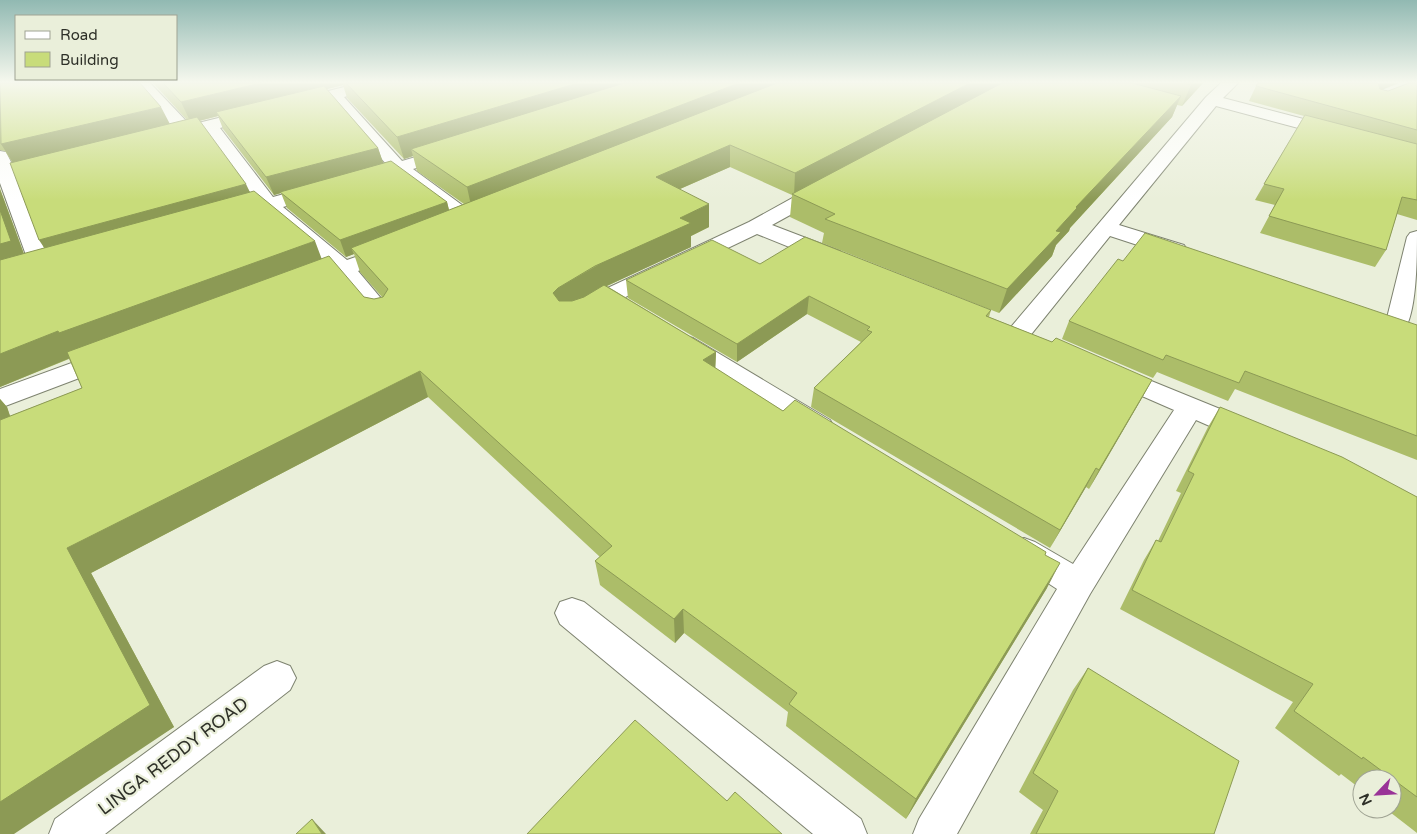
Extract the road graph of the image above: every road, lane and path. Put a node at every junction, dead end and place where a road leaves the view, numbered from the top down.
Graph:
1 (177, 122) edge
2 (222, 122) edge
3 (366, 122) edge
4 (1193, 122) edge
5 (1295, 122) edge
6 (209, 125) junction
7 (186, 131) junction
8 (1352, 137) edge
9 (158, 138) edge
10 (465, 148) edge
11 (0, 156) edge
12 (64, 161) edge
13 (399, 168) junction
14 (4, 176) edge
15 (835, 183) edge
16 (269, 205) junction
17 (222, 218) edge
18 (470, 220) edge
19 (756, 226) junction
20 (1106, 228) junction
21 (1417, 237) edge
22 (407, 245) edge
23 (1200, 258) edge
24 (856, 266) edge
25 (43, 268) edge
26 (344, 269) junction
27 (288, 290) edge
28 (607, 297) junction
29 (632, 312) edge
30 (383, 315) edge
31 (571, 318) edge
32 (1398, 322) edge
33 (666, 333) edge
34 (1046, 343) edge
35 (130, 350) edge
36 (1089, 362) edge
37 (0, 399) edge
38 (1190, 407) junction
39 (842, 440) edge
40 (1272, 441) edge
41 (1002, 538) edge
42 (1078, 584) junction
43 (572, 613) dead end
44 (277, 678) dead end
45 (70, 834) edge
46 (846, 834) edge
47 (934, 834) edge

1 - 7 street
2 - 6 street
3 - 13 street
4 - 20 street
5 - 8 street
6 - 7 street
6 - 16 street
7 - 9 street
10 - 13 street
11 - 14 street
12 - 14 street
13 - 16 street
13 - 18 street
14 - 25 street
15 - 19 street
16 - 17 street
16 - 26 street
19 - 24 street
19 - 28 street
20 - 23 street
20 - 34 street
21 - 32 street
22 - 26 street
26 - 27 street
26 - 30 street
28 - 29 street
28 - 31 street
33 - 39 street
35 - 37 street
36 - 38 street
38 - 40 street
38 - 42 street
41 - 42 street
42 - 47 street
43 - 46 street
44 - 45 street, LINGA REDDY ROAD

